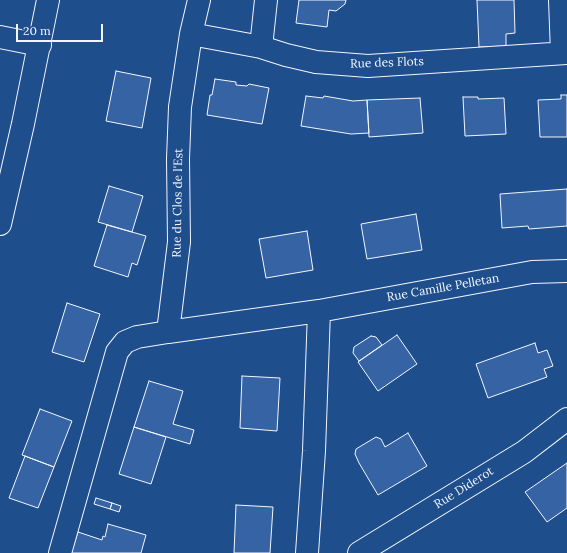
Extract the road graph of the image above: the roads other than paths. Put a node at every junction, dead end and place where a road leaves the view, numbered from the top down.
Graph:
1 (48, 0) edge
2 (199, 0) edge
3 (266, 0) edge
4 (560, 0) edge
5 (191, 34) junction
6 (0, 37) edge
7 (40, 45) junction
8 (261, 47) junction
9 (565, 53) edge
10 (0, 224) edge
11 (567, 271) edge
12 (319, 311) junction
13 (168, 332) junction
14 (567, 419) edge
15 (60, 553) edge
16 (307, 553) edge
17 (359, 553) edge

1 - 7 street
2 - 5 street, Rue du Clos de l'Est
3 - 8 street
4 - 9 street
5 - 8 street, Rue des Flots
5 - 13 street, Rue du Clos de l'Est
6 - 7 street
7 - 10 street
8 - 9 street, Rue des Flots
11 - 12 street, Rue Camille Pelletan
12 - 13 street, Rue Camille Pelletan
12 - 16 street
13 - 15 street
14 - 17 street, Rue Diderot

